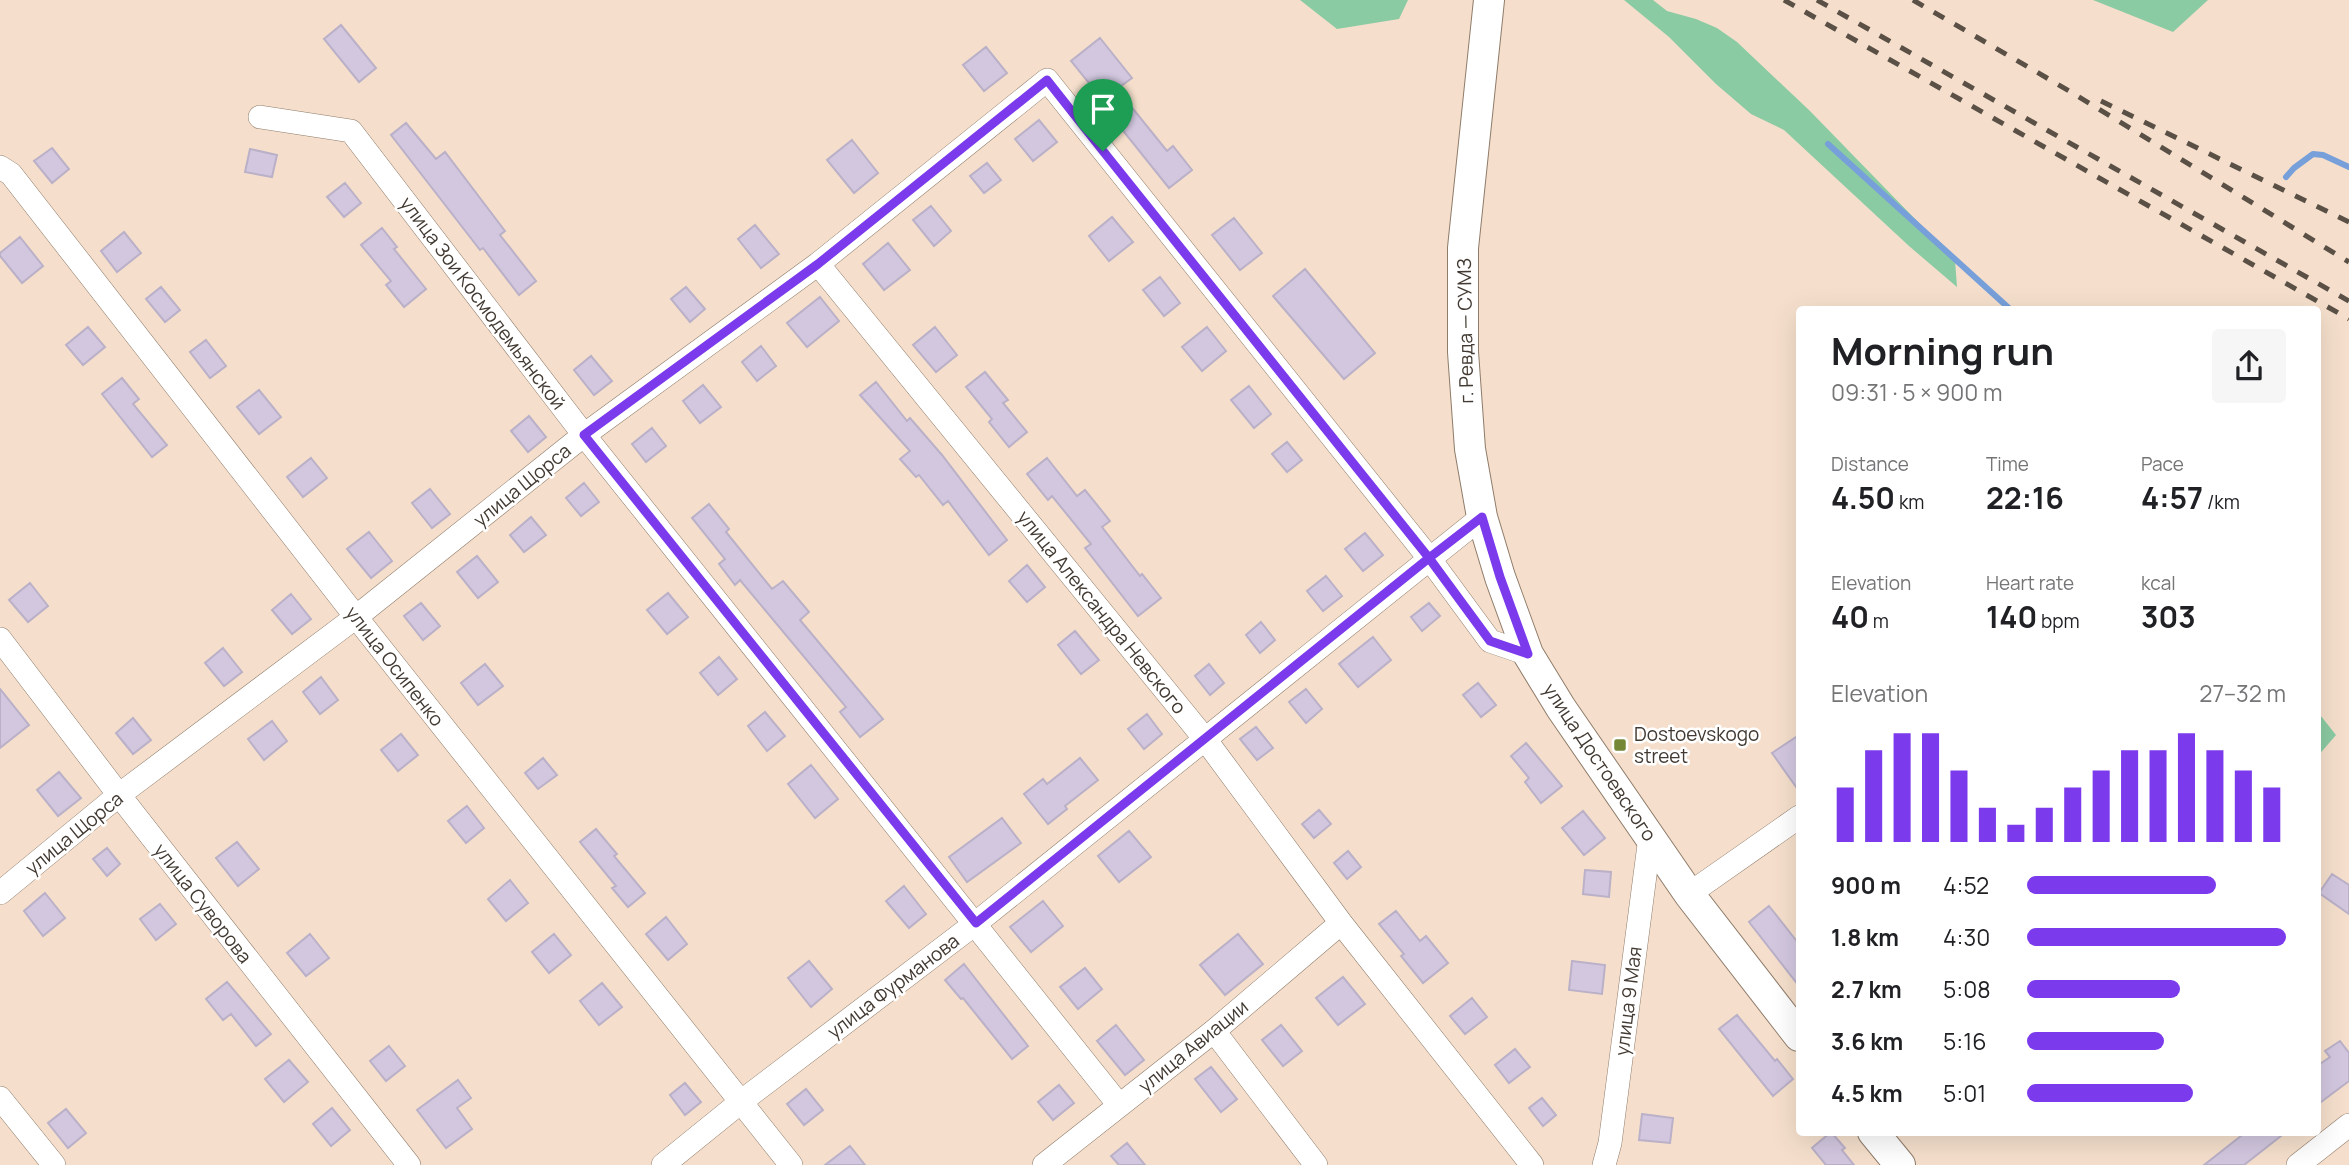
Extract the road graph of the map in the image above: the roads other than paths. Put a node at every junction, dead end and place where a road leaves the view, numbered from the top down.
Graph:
1 (1489, 0) edge
2 (260, 117) dead end
3 (0, 167) edge
4 (818, 264) junction
5 (584, 435) junction
6 (1482, 517) junction
7 (1429, 558) junction
8 (356, 617) junction
9 (0, 639) edge
10 (1528, 654) junction
11 (1205, 739) junction
12 (119, 795) junction
13 (1796, 819) edge
14 (1650, 837) junction
15 (0, 893) edge
16 (1689, 894) junction
17 (976, 923) junction
18 (1341, 923) junction
19 (1214, 1031) junction
20 (1796, 1032) edge
21 (0, 1098) edge
22 (742, 1101) junction
23 (1119, 1105) junction
24 (2349, 1125) edge
25 (1876, 1136) edge
26 (54, 1165) edge
27 (409, 1165) edge
28 (663, 1165) edge
29 (791, 1165) edge
30 (1044, 1165) edge
31 (1317, 1165) edge
32 (1532, 1165) edge
33 (1604, 1165) edge
34 (1900, 1165) edge
35 (2298, 1165) edge

1 - 6 main road, г. Ревда — СУМЗ
2 - 5 street, улица Зои Космодемьянской
3 - 8 street, улица Осипенко
4 - 5 street, улица Щорса
4 - 7 street, улица Щорса
4 - 11 street, улица Александра Невского
5 - 8 street, улица Щорса
5 - 17 street, улица Зои Космодемьянской
6 - 7 street, улица Фурманова
6 - 10 main road, г. Ревда — СУМЗ
7 - 10 street
7 - 11 street, улица Фурманова
8 - 12 street, улица Щорса
8 - 22 street, улица Осипенко
9 - 12 street, улица Суворова
10 - 14 main road, улица Достоевского
11 - 17 street, улица Фурманова
11 - 18 street, улица Александра Невского
12 - 15 street, улица Щорса
12 - 27 street, улица Суворова
13 - 16 street
14 - 16 main road, улица Достоевского
14 - 33 street, улица 9 Мая
16 - 20 main road, улица Достоевского
17 - 22 street, улица Фурманова
17 - 23 street, улица Зои Космодемьянской
18 - 19 street, улица Авиации
18 - 32 street, улица Александра Невского
19 - 23 street, улица Авиации
19 - 31 street
21 - 26 street
22 - 28 street, улица Фурманова
22 - 29 street, улица Осипенко
23 - 30 street, улица Авиации
24 - 35 street
25 - 34 main road

